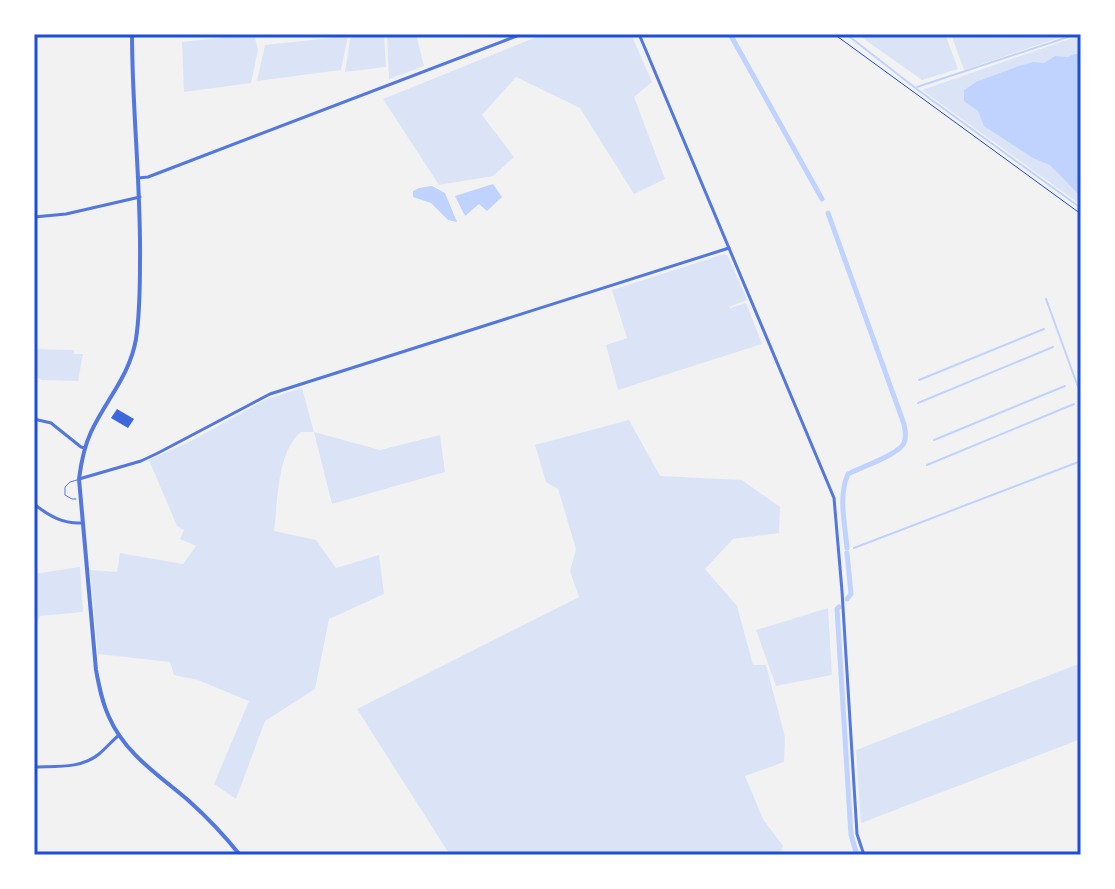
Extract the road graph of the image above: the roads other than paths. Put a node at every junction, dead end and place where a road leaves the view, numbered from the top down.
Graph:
1 (132, 34) edge
2 (522, 34) edge
3 (639, 34) edge
4 (138, 178) junction
5 (140, 197) junction
6 (34, 217) edge
7 (729, 248) junction
8 (34, 419) edge
9 (85, 448) junction
10 (79, 479) junction
11 (80, 499) junction
12 (34, 504) edge
13 (82, 523) junction
14 (119, 735) junction
15 (34, 767) edge
16 (240, 855) edge
17 (864, 855) edge

1 - 4 street
2 - 4 street
3 - 7 street
4 - 5 street
5 - 6 street
5 - 9 street
7 - 10 street
7 - 17 street
8 - 9 street
9 - 10 street
10 - 11 street
10 - 11 lane
11 - 13 street
12 - 13 street
13 - 14 street
14 - 15 street
14 - 16 street

